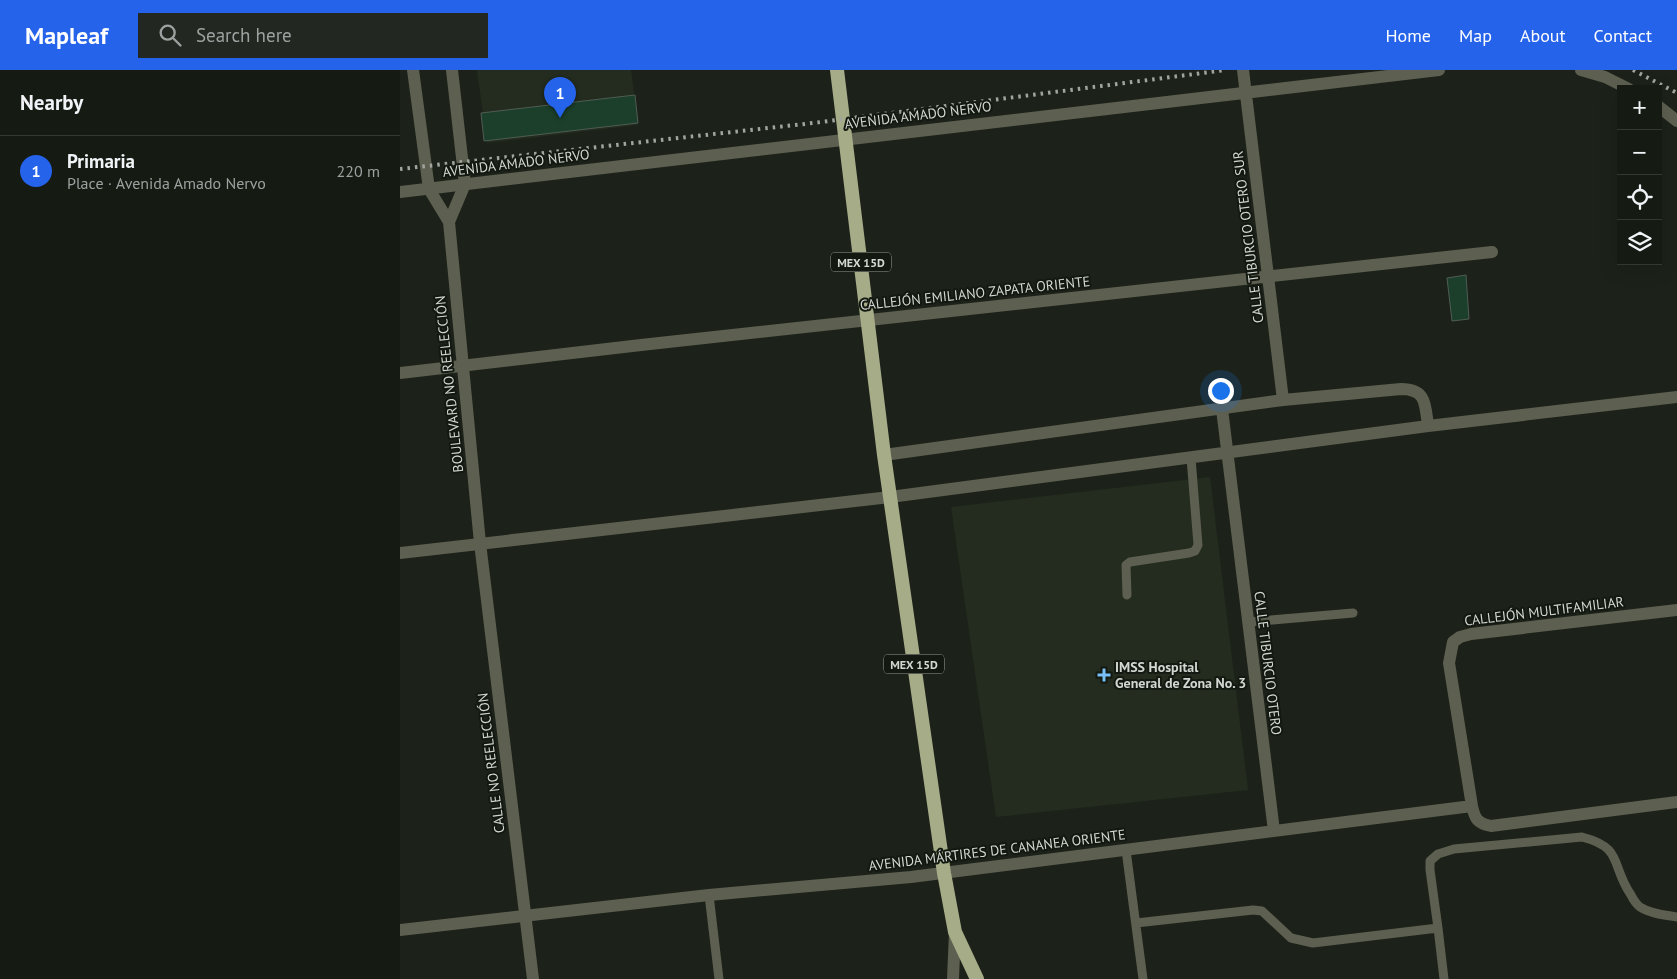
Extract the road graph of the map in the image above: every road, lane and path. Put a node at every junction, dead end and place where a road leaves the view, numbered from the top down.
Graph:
1 (414, 70) edge
2 (452, 70) edge
3 (837, 70) edge
4 (1243, 70) edge
5 (1440, 70) edge
6 (1581, 70) edge
7 (1621, 85) edge
8 (1246, 93) junction
9 (1662, 109) edge
10 (1677, 121) edge
11 (846, 139) junction
12 (465, 184) junction
13 (429, 189) junction
14 (400, 192) edge
15 (448, 222) junction
16 (1492, 252) dead end
17 (1268, 276) junction
18 (868, 320) junction
19 (463, 365) junction
20 (400, 373) edge
21 (1677, 397) edge
22 (1283, 400) junction
23 (1222, 409) junction
24 (1428, 426) junction
25 (1227, 453) junction
26 (884, 455) junction
27 (1191, 458) junction
28 (890, 497) junction
29 (480, 544) junction
30 (400, 553) edge
31 (1127, 595) dead end
32 (1677, 610) edge
33 (1353, 613) dead end
34 (1248, 622) junction
35 (1677, 802) edge
36 (1472, 806) junction
37 (1274, 831) junction
38 (1126, 850) junction
39 (944, 873) junction
40 (709, 895) junction
41 (525, 917) junction
42 (1677, 917) edge
43 (1136, 923) junction
44 (1438, 928) junction
45 (400, 930) edge
46 (955, 932) junction
47 (533, 979) edge
48 (719, 979) edge
49 (953, 979) edge
50 (977, 979) edge
51 (1143, 979) edge
52 (1444, 979) edge

1 - 13 street
2 - 12 street
3 - 11 highway, MEX 15D
4 - 8 street, CALLE TIBURCIO OTERO SUR
5 - 8 street, AVENIDA AMADO NERVO
6 - 7 street
8 - 11 street, AVENIDA AMADO NERVO
8 - 17 street, CALLE TIBURCIO OTERO SUR
9 - 10 street
11 - 12 street, AVENIDA AMADO NERVO
11 - 18 highway, MEX 15D
12 - 13 street, AVENIDA AMADO NERVO
12 - 15 street
13 - 14 street, AVENIDA AMADO NERVO
13 - 15 street, BOULEVARD NO REELECCIÓN
15 - 19 street, BOULEVARD NO REELECCIÓN
16 - 17 street, CALLEJÓN EMILIANO ZAPATA ORIENTE
17 - 18 street, CALLEJÓN EMILIANO ZAPATA ORIENTE
17 - 22 street, CALLE TIBURCIO OTERO SUR
18 - 19 street, CALLEJÓN EMILIANO ZAPATA ORIENTE
18 - 26 highway, MEX 15D
19 - 20 street, CALLEJÓN EMILIANO ZAPATA ORIENTE
19 - 29 street, BOULEVARD NO REELECCIÓN
21 - 24 street
22 - 23 street
22 - 24 street
23 - 25 street, CALLE TIBURCIO OTERO
23 - 26 street
24 - 25 street
25 - 27 street
25 - 34 street, CALLE TIBURCIO OTERO
26 - 28 highway, MEX 15D
27 - 28 street
27 - 31 lane
28 - 29 street
28 - 39 highway, MEX 15D
29 - 30 street
29 - 41 street, CALLE NO REELECCIÓN
32 - 36 street, CALLEJÓN MULTIFAMILIAR
33 - 34 lane
34 - 37 street, CALLE TIBURCIO OTERO
35 - 36 street, CALLEJÓN MULTIFAMILIAR
36 - 37 street, AVENIDA MÁRTIRES DE CANANEA ORIENTE
37 - 38 street, AVENIDA MÁRTIRES DE CANANEA ORIENTE
38 - 39 street, AVENIDA MÁRTIRES DE CANANEA ORIENTE
38 - 43 lane
39 - 40 street, AVENIDA MÁRTIRES DE CANANEA ORIENTE
39 - 46 highway, MEX 15D
40 - 41 street, AVENIDA MÁRTIRES DE CANANEA ORIENTE
40 - 48 lane
41 - 45 street, AVENIDA MÁRTIRES DE CANANEA ORIENTE
41 - 47 street, CALLE NO REELECCIÓN
42 - 44 lane
43 - 44 lane
43 - 51 lane
44 - 52 lane
46 - 49 street
46 - 50 highway, MEX 15D

